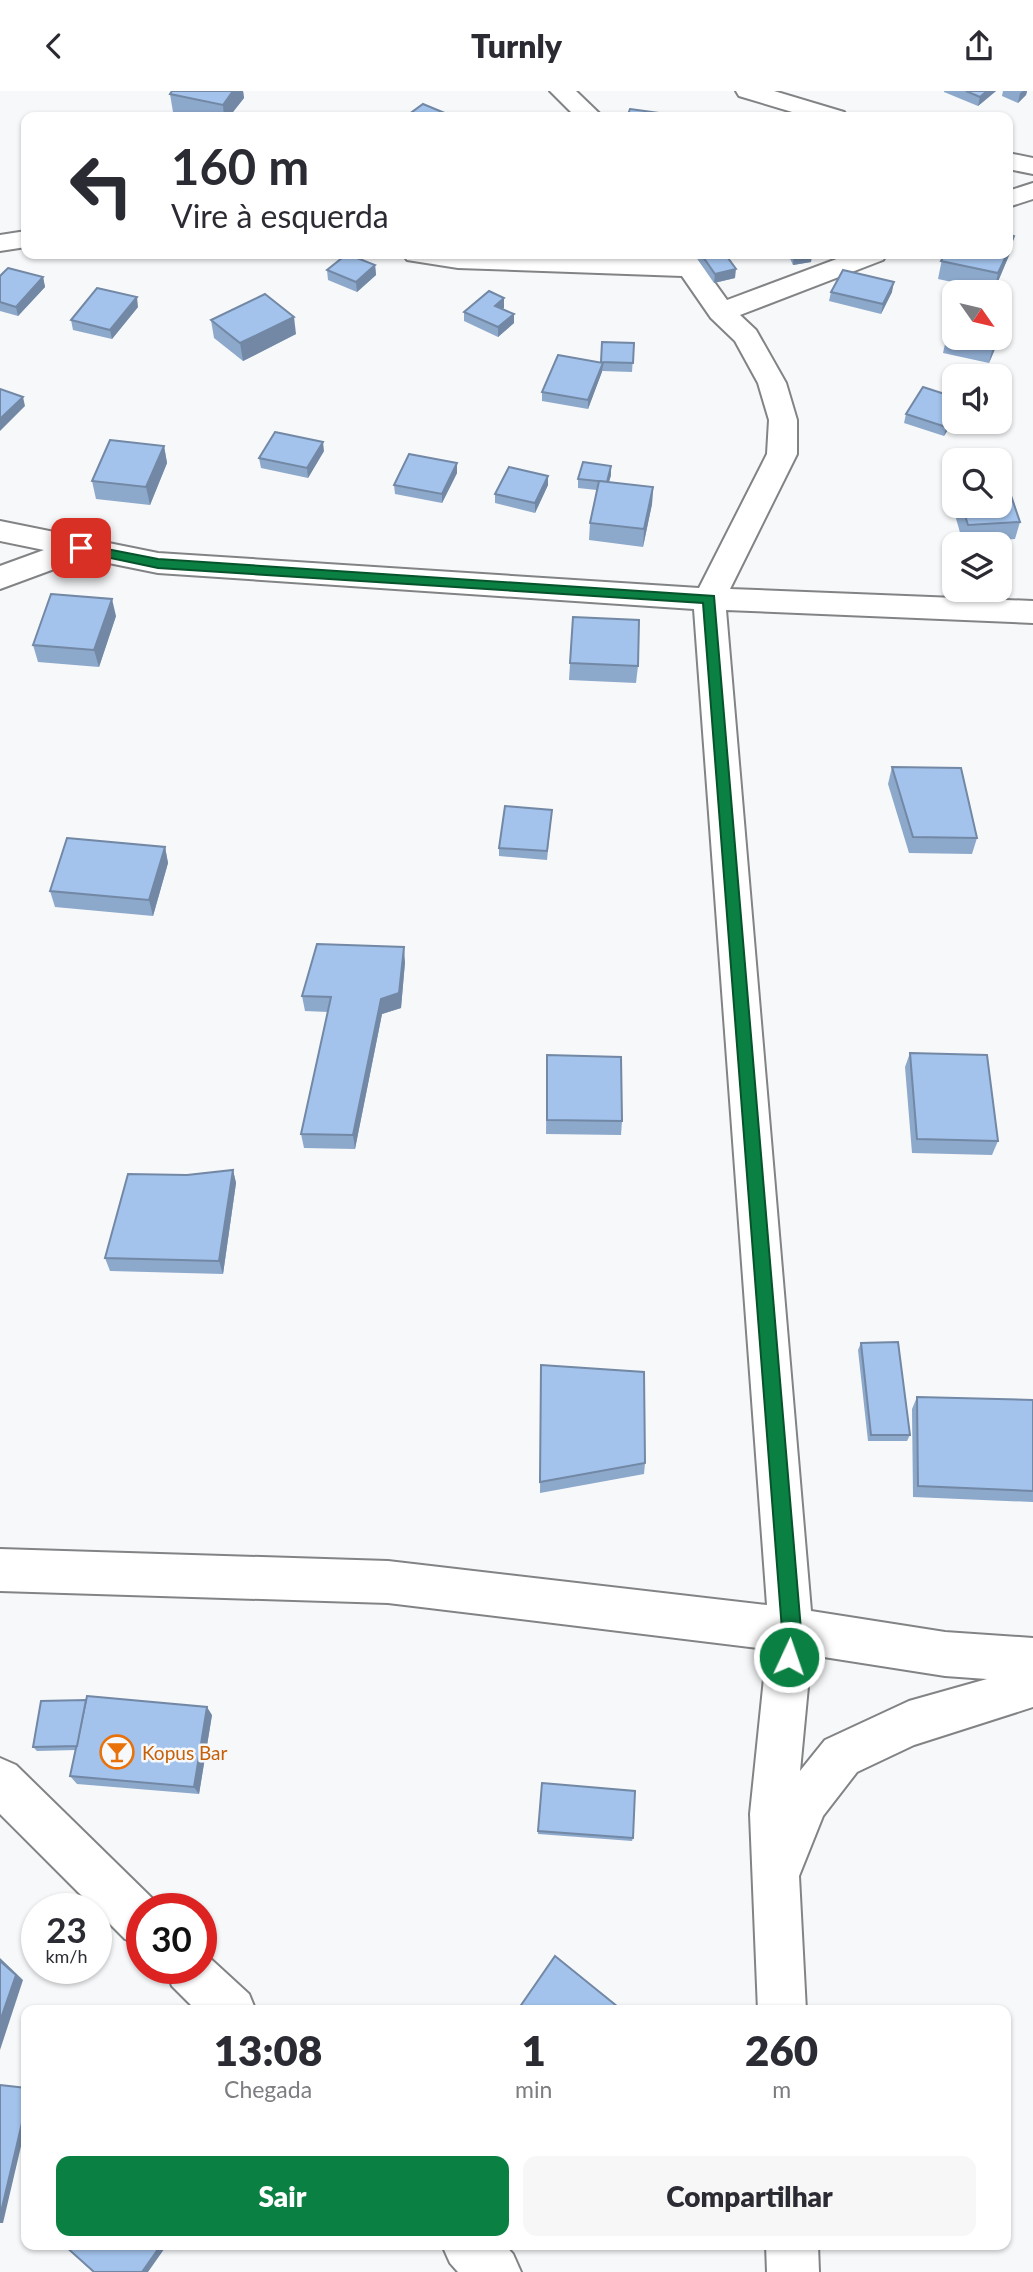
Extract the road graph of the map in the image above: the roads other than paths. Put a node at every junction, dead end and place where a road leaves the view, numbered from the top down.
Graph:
1 (562, 91) edge
2 (748, 91) edge
3 (591, 108) edge
4 (818, 112) edge
5 (1013, 162) edge
6 (1033, 166) edge
7 (1033, 191) edge
8 (1013, 197) edge
9 (21, 240) edge
10 (0, 243) edge
11 (451, 259) edge
12 (861, 259) edge
13 (686, 261) edge
14 (721, 312) junction
15 (0, 531) edge
16 (81, 548) junction
17 (0, 578) edge
18 (709, 599) junction
19 (1033, 612) edge
20 (0, 1570) edge
21 (792, 1630) junction
22 (1033, 1660) edge
23 (1033, 1685) edge
24 (0, 1781) edge
25 (776, 1877) junction
26 (126, 1906) edge
27 (204, 1984) edge
28 (226, 2005) edge
29 (782, 2005) edge
30 (473, 2250) edge
31 (792, 2250) edge
32 (495, 2272) edge
33 (793, 2272) edge

1 - 3 street
2 - 4 street
5 - 6 street
7 - 8 street
9 - 10 street
11 - 13 street
12 - 14 street
13 - 14 street
14 - 18 street
15 - 16 street
16 - 17 street
16 - 18 street
18 - 19 street
18 - 21 street
20 - 21 street
21 - 22 street
21 - 25 street
23 - 25 street
24 - 26 street
25 - 29 street
27 - 28 street
30 - 32 street
31 - 33 street

